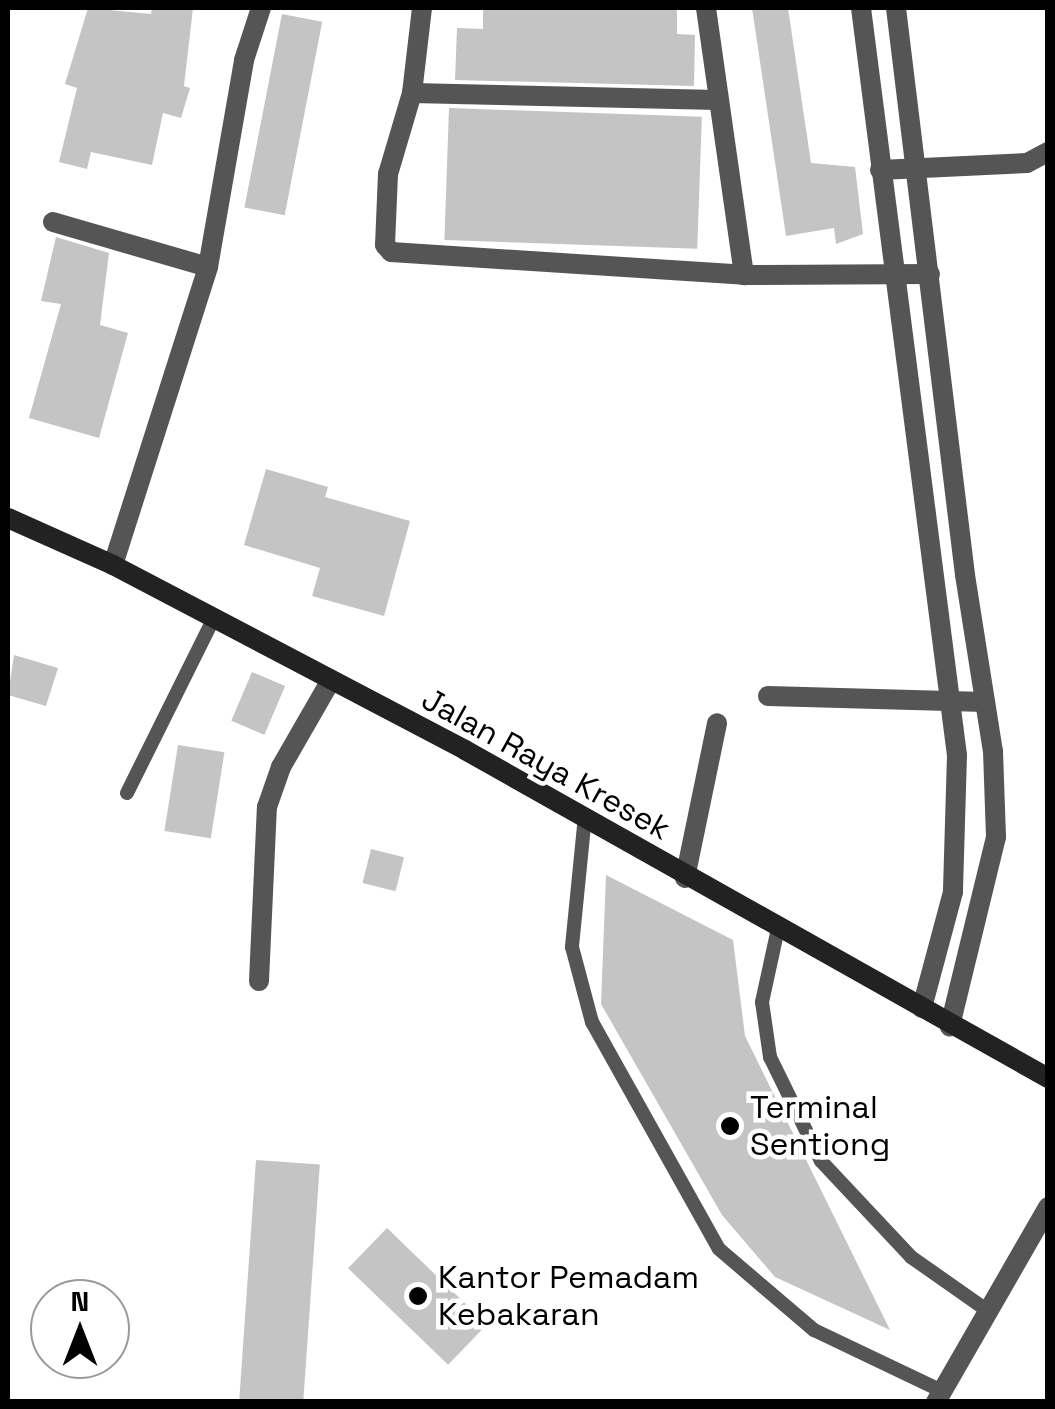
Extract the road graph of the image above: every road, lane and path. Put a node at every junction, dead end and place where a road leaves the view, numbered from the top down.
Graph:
1 (261, 8) edge
2 (422, 8) edge
3 (706, 8) edge
4 (861, 8) edge
5 (896, 8) edge
6 (412, 93) junction
7 (718, 100) junction
8 (1048, 152) edge
9 (914, 168) junction
10 (880, 170) junction
11 (53, 222) dead end
12 (208, 267) junction
13 (893, 274) junction
14 (930, 274) junction
15 (744, 275) junction
16 (8, 518) edge
17 (113, 564) junction
18 (214, 618) junction
19 (331, 680) junction
20 (768, 696) dead end
21 (985, 702) junction
22 (949, 703) junction
23 (717, 724) dead end
24 (127, 793) dead end
25 (585, 816) junction
26 (685, 878) junction
27 (779, 924) junction
28 (259, 980) dead end
29 (922, 1008) junction
30 (950, 1026) junction
31 (1048, 1078) edge
32 (1048, 1207) edge
33 (1040, 1237) edge
34 (988, 1311) junction
35 (939, 1396) edge

1 - 12 street
2 - 6 street
3 - 7 street
4 - 10 street
5 - 9 street
6 - 7 street
6 - 15 street
7 - 15 street
8 - 9 street
9 - 10 street
9 - 14 street
10 - 13 street
11 - 12 street
12 - 17 street
13 - 14 street
13 - 15 street
13 - 22 street
14 - 21 street
16 - 17 main road, Jalan Raya Kresek
17 - 18 main road, Jalan Raya Kresek
18 - 19 main road, Jalan Raya Kresek
18 - 24 lane
19 - 25 main road, Jalan Raya Kresek
19 - 28 street
20 - 22 street
21 - 22 street
21 - 30 street
22 - 29 street
23 - 26 street
25 - 26 main road, Jalan Raya Kresek
25 - 35 lane
26 - 27 main road, Jalan Raya Kresek
27 - 29 main road, Jalan Raya Kresek
27 - 34 lane
29 - 30 main road, Jalan Raya Kresek
30 - 31 main road, Jalan Raya Kresek
32 - 33 street
33 - 34 street
34 - 35 street

